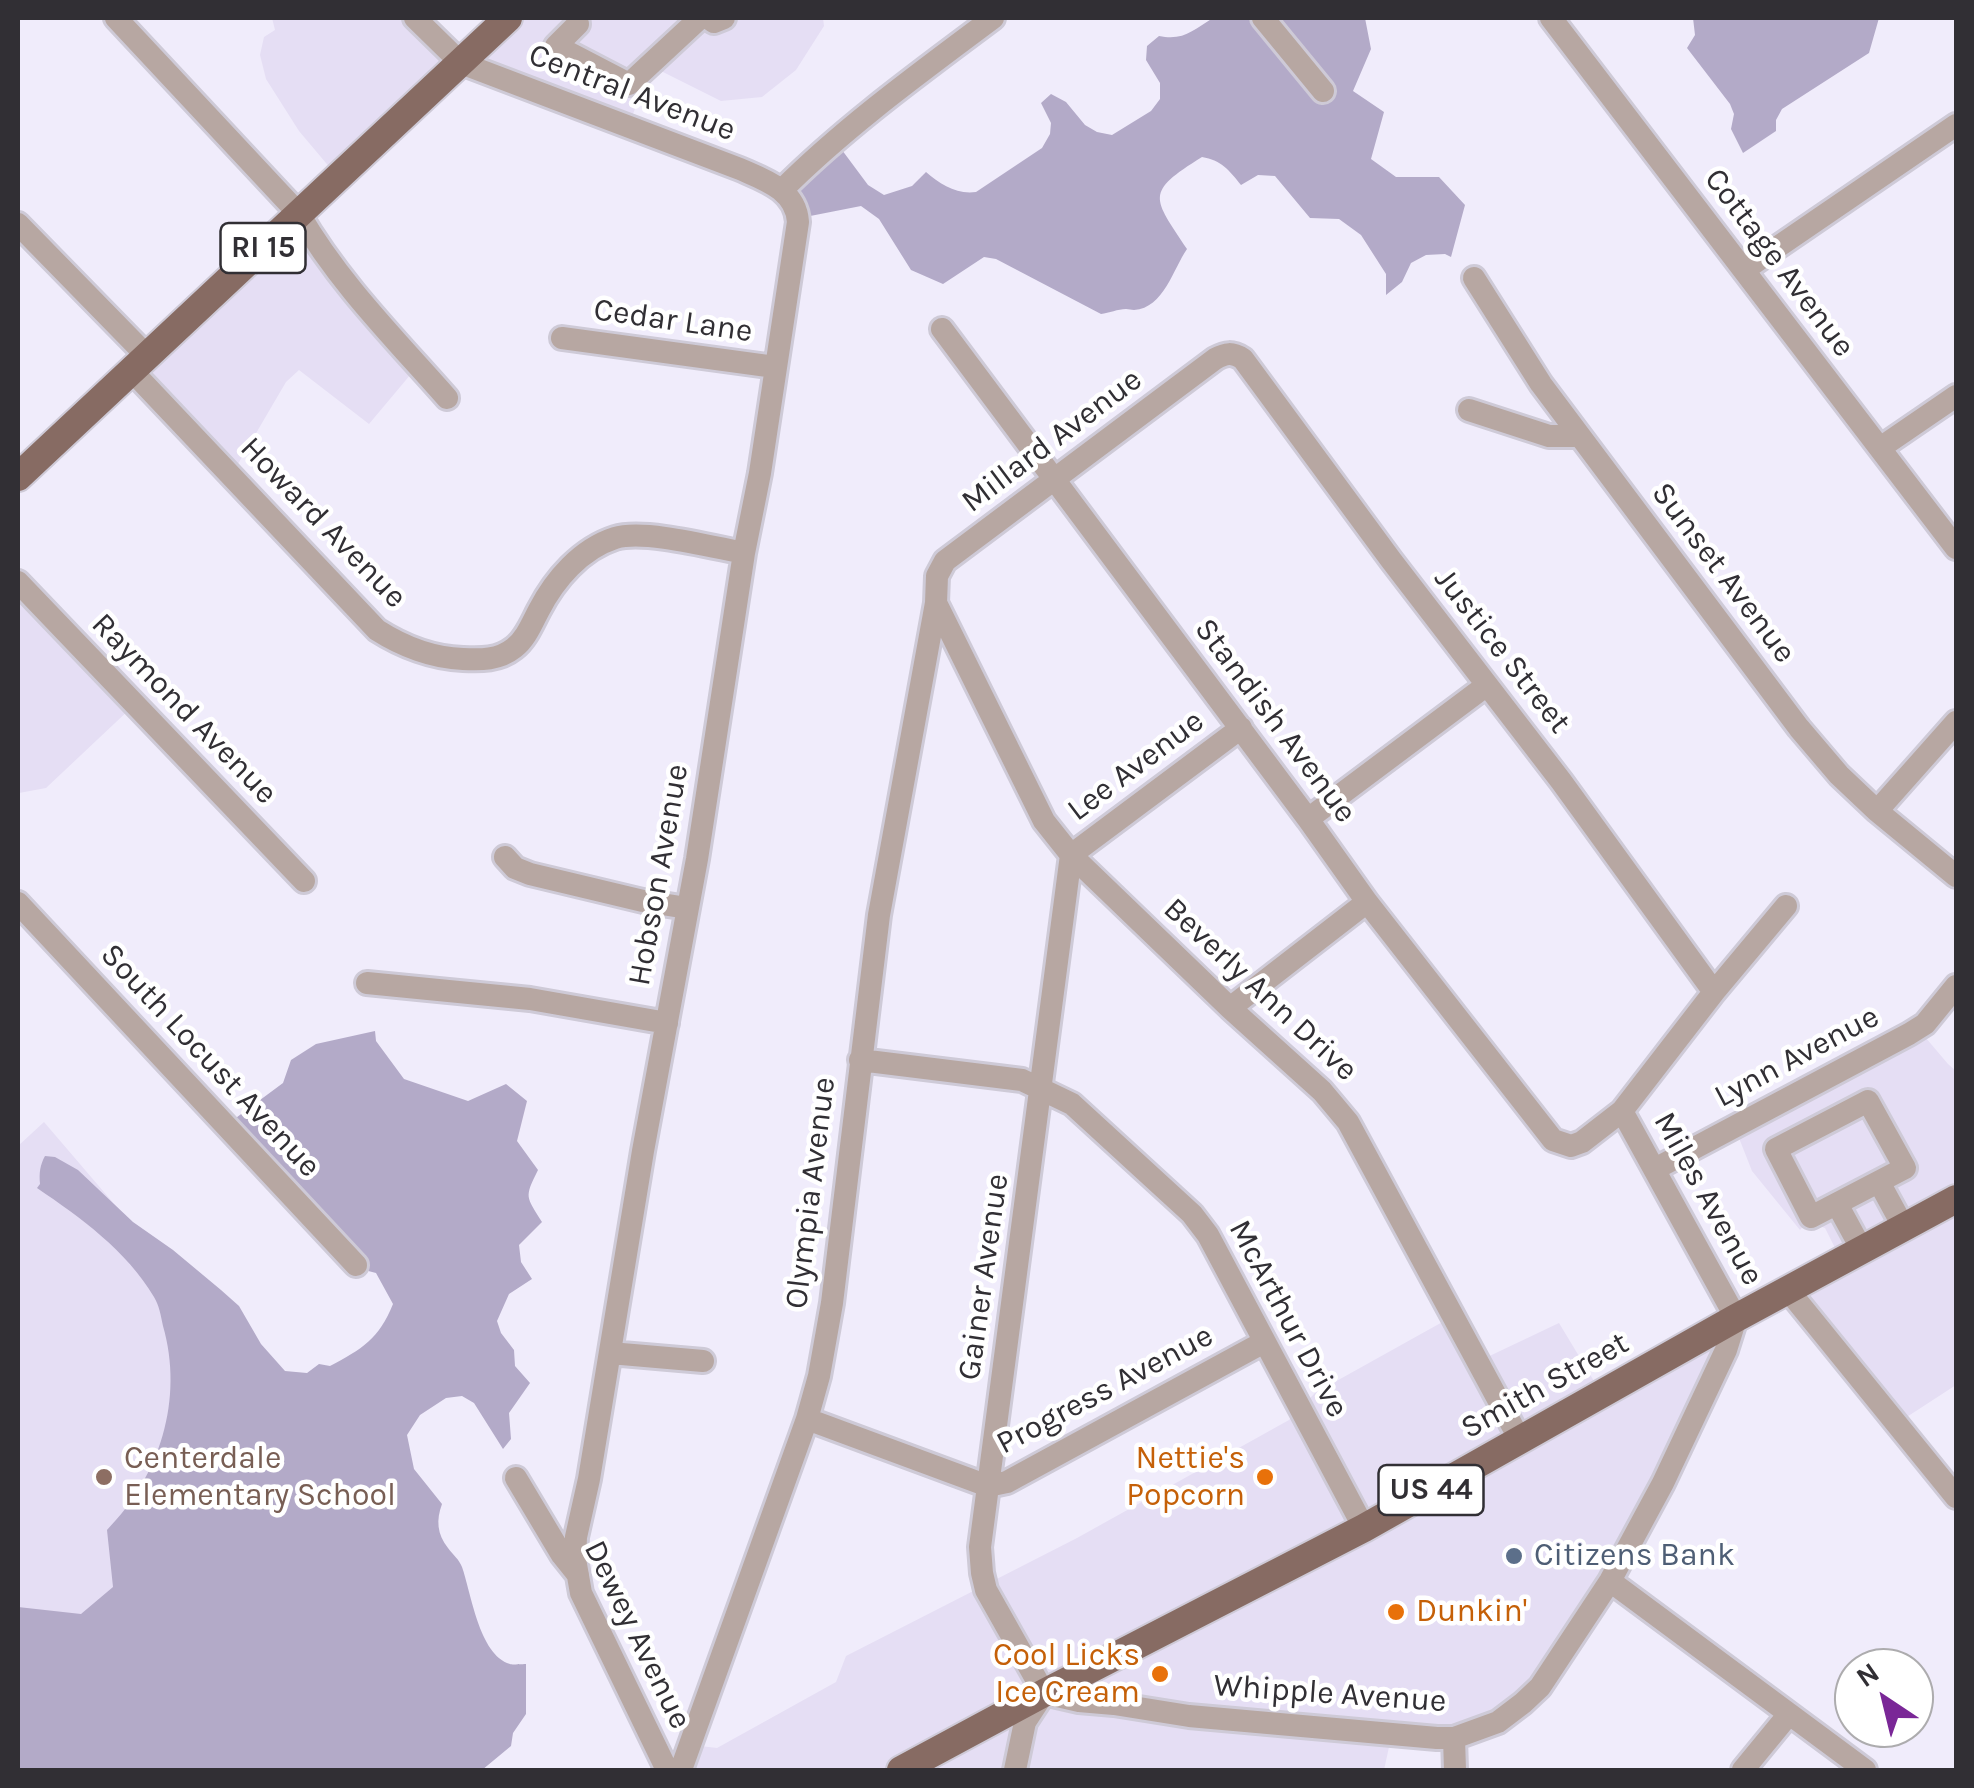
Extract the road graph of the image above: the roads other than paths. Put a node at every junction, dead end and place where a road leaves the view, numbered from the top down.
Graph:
1 (116, 18) edge
2 (415, 18) edge
3 (508, 18) edge
4 (700, 18) edge
5 (708, 18) edge
6 (724, 18) edge
7 (993, 18) edge
8 (1263, 18) edge
9 (1551, 18) edge
10 (578, 20) edge
11 (461, 63) junction
12 (1323, 91) dead end
13 (1956, 125) edge
14 (782, 190) junction
15 (300, 214) junction
16 (18, 224) edge
17 (1744, 270) junction
18 (1474, 278) dead end
19 (942, 329) dead end
20 (562, 338) dead end
21 (1235, 354) joint
22 (139, 363) junction
23 (774, 368) junction
24 (1956, 396) edge
25 (447, 398) dead end
26 (1469, 410) dead end
27 (1580, 436) junction
28 (1880, 448) junction
29 (18, 477) edge
30 (1054, 481) junction
31 (1956, 548) edge
32 (744, 553) junction
33 (18, 582) edge
34 (936, 603) junction
35 (1488, 686) junction
36 (1956, 722) edge
37 (1241, 728) junction
38 (1877, 810) junction
39 (1308, 820) junction
40 (1071, 855) junction
41 (504, 857) dead end
42 (1956, 876) edge
43 (304, 881) dead end
44 (1367, 902) junction
45 (18, 903) edge
46 (1786, 906) dead end
47 (687, 908) junction
48 (367, 983) dead end
49 (1956, 986) edge
50 (1714, 992) junction
51 (1230, 1008) junction
52 (667, 1023) junction
53 (860, 1060) junction
54 (1042, 1088) junction
55 (1622, 1111) junction
56 (1655, 1169) junction
57 (1880, 1182) junction
58 (1956, 1199) edge
59 (1836, 1204) junction
60 (1904, 1228) junction
61 (1862, 1250) junction
62 (356, 1264) dead end
63 (1788, 1290) junction
64 (1736, 1318) junction
65 (1264, 1342) junction
66 (610, 1353) junction
67 (703, 1361) dead end
68 (807, 1419) junction
69 (1520, 1440) junction
70 (516, 1478) dead end
71 (988, 1486) junction
72 (1956, 1496) edge
73 (1364, 1528) junction
74 (578, 1576) junction
75 (1610, 1580) junction
76 (1044, 1693) junction
77 (1789, 1714) junction
78 (1454, 1738) junction
79 (667, 1770) edge
80 (676, 1770) edge
81 (901, 1770) edge
82 (1014, 1770) edge
83 (1456, 1770) edge
84 (1744, 1770) edge
85 (1865, 1770) edge

1 - 15 street
2 - 11 street, Central Avenue
3 - 11 main road, RI 15
4 - 10 street
5 - 6 street
7 - 14 street
8 - 12 street
9 - 17 street, Cottage Avenue
11 - 14 street, Central Avenue
11 - 15 main road, RI 15
13 - 17 street
14 - 23 street, Hobson Avenue
15 - 22 main road, RI 15
15 - 25 street
16 - 22 street, Howard Avenue
17 - 28 street, Cottage Avenue
18 - 27 street, Sunset Avenue
19 - 30 street, Standish Avenue
20 - 23 street, Cedar Lane
21 - 30 street, Millard Avenue
21 - 35 street, Justice Street
22 - 29 main road, RI 15
22 - 32 street, Howard Avenue
23 - 32 street, Hobson Avenue
24 - 28 street
26 - 27 street
27 - 38 street, Sunset Avenue
28 - 31 street, Cottage Avenue
30 - 34 street, Millard Avenue
30 - 37 street, Standish Avenue
32 - 47 street, Hobson Avenue
33 - 43 street, Raymond Avenue
34 - 40 street, Beverly Ann Drive
34 - 53 street, Olympia Avenue
35 - 39 street
35 - 50 street, Justice Street
36 - 38 street
37 - 39 street, Standish Avenue
37 - 40 street, Lee Avenue
38 - 42 street, Sunset Avenue
39 - 44 street, Standish Avenue
40 - 51 street, Beverly Ann Drive
40 - 54 street, Gainer Avenue
41 - 47 street
44 - 51 street
44 - 55 street, Standish Avenue
45 - 62 street, South Locust Avenue
46 - 50 street
47 - 52 street, Hobson Avenue
48 - 52 street
49 - 56 street, Lynn Avenue
50 - 55 street
51 - 69 street, Beverly Ann Drive
52 - 66 street, Hobson Avenue
53 - 54 street, McArthur Drive
53 - 68 street, Olympia Avenue
54 - 65 street, McArthur Drive
54 - 71 street, Gainer Avenue
55 - 56 street, Miles Avenue
56 - 64 street, Miles Avenue
57 - 59 street
57 - 59 street
57 - 60 street
58 - 60 main road, Smith Street / US 44
59 - 61 street
60 - 61 main road, Smith Street / US 44
61 - 63 main road, Smith Street / US 44
63 - 64 main road, Smith Street / US 44
63 - 72 street
64 - 69 main road, Smith Street / US 44
64 - 75 street, Whipple Avenue
65 - 71 street, Progress Avenue
65 - 73 street, McArthur Drive
66 - 67 street
66 - 74 street, Hobson Avenue
68 - 71 street, Progress Avenue
68 - 80 street, Olympia Avenue
69 - 73 main road, Smith Street / US 44
70 - 74 street, Dewey Avenue
71 - 76 street, Gainer Avenue
73 - 76 main road, Smith Street / US 44
74 - 79 street, Dewey Avenue
75 - 77 street
75 - 78 street, Whipple Avenue
76 - 78 street, Whipple Avenue
76 - 81 main road, Smith Street / US 44
76 - 82 street
77 - 84 street
77 - 85 street
78 - 83 street

